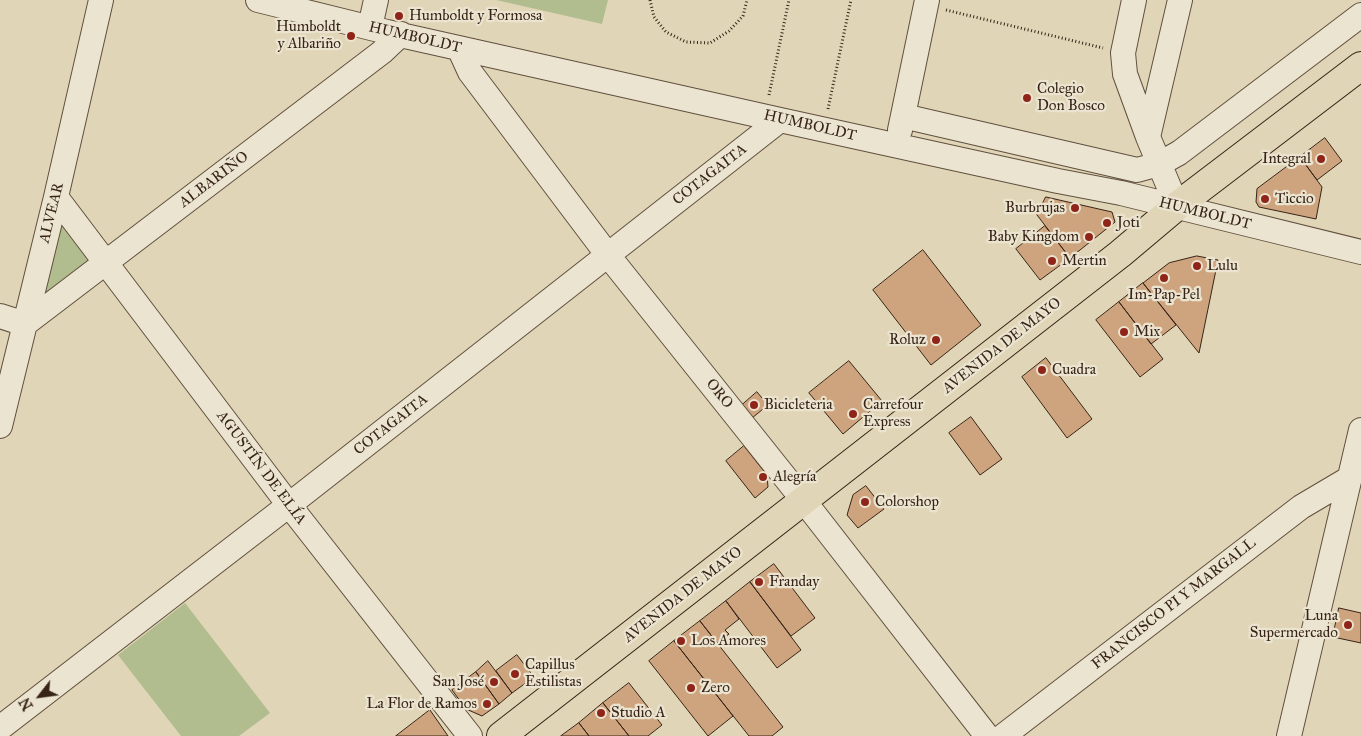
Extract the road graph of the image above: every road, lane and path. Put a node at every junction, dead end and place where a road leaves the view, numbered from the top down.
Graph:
1 (102, 0) edge
2 (258, 0) edge
3 (376, 0) edge
4 (650, 0) edge
5 (747, 0) edge
6 (789, 0) edge
7 (852, 0) edge
8 (1134, 0) edge
9 (1180, 0) edge
10 (927, 3) edge
11 (1361, 15) edge
12 (370, 27) junction
13 (401, 34) junction
14 (459, 48) junction
15 (1123, 53) junction
16 (1361, 66) edge
17 (903, 116) junction
18 (772, 118) junction
19 (823, 129) junction
20 (1148, 137) junction
21 (896, 146) junction
22 (1161, 169) junction
23 (56, 197) junction
24 (1176, 206) junction
25 (1361, 252) edge
26 (607, 254) junction
27 (105, 262) junction
28 (0, 316) edge
29 (25, 324) junction
30 (0, 426) edge
31 (1361, 430) edge
32 (1350, 478) junction
33 (804, 501) junction
34 (289, 505) junction
35 (1351, 522) edge
36 (0, 728) edge
37 (470, 736) edge
38 (501, 736) edge
39 (986, 736) edge
40 (1003, 736) edge
41 (1290, 736) edge

1 - 23 street, ALVEAR
2 - 12 street, HUMBOLDT
3 - 12 street
4 - 5 path
6 - 18 path
7 - 19 path
8 - 15 street
9 - 20 street
10 - 15 path
10 - 17 street
11 - 22 street
12 - 13 street, HUMBOLDT
13 - 14 street, HUMBOLDT
13 - 27 street, ALBARIÑO
14 - 18 street, HUMBOLDT
14 - 26 street, ORO
15 - 20 street
16 - 24 main road, AVENIDA DE MAYO
17 - 21 street
17 - 22 street
18 - 19 street, HUMBOLDT
18 - 26 street, COTAGAITA
19 - 21 street, HUMBOLDT
20 - 22 street
21 - 24 street, HUMBOLDT
22 - 24 street
23 - 27 street, AGUSTÍN DE ELÍA
23 - 29 street, ALVEAR
24 - 25 street, HUMBOLDT
24 - 33 main road, AVENIDA DE MAYO
26 - 33 street, ORO
26 - 34 street, COTAGAITA
27 - 29 street, ALBARIÑO
27 - 34 street, AGUSTÍN DE ELÍA
28 - 29 street
29 - 30 street, ALVEAR
31 - 32 street
32 - 35 street
32 - 40 street, FRANCISCO PI Y MARGALL
33 - 38 main road, AVENIDA DE MAYO
33 - 39 street, ORO
34 - 36 street, COTAGAITA
34 - 37 street, AGUSTÍN DE ELÍA
35 - 41 street

